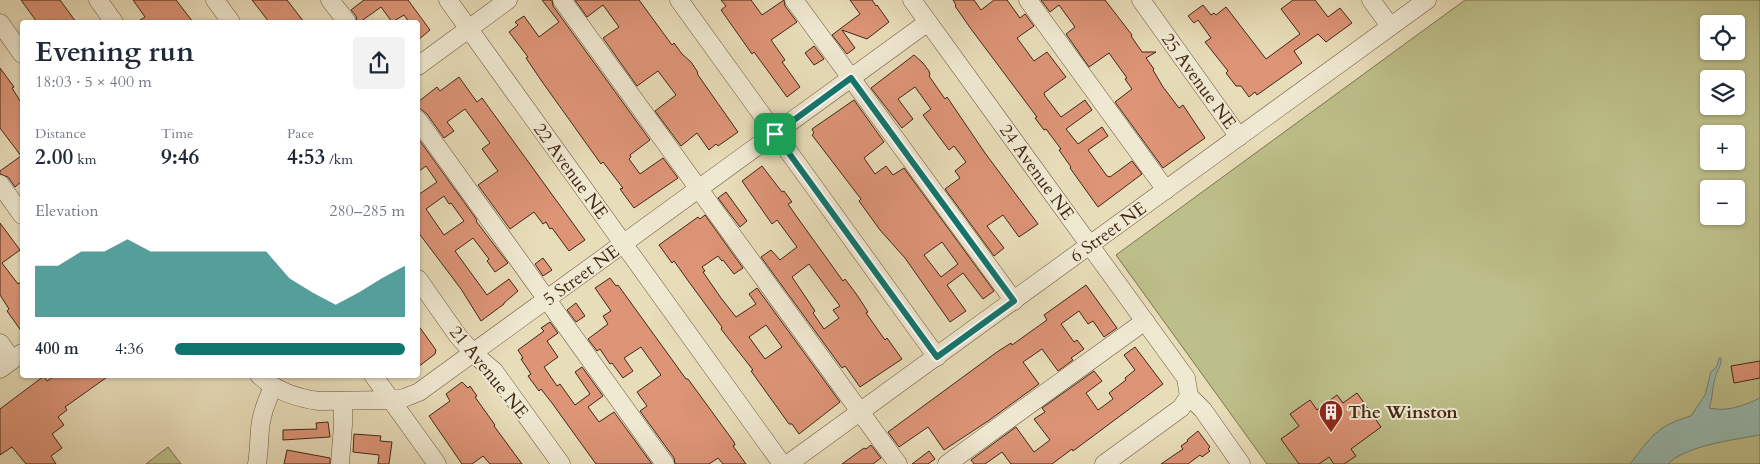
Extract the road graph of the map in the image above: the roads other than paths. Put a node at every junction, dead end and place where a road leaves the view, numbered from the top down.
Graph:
1 (98, 0) edge
2 (215, 0) edge
3 (330, 0) edge
4 (448, 0) edge
5 (508, 0) edge
6 (562, 0) edge
7 (679, 0) edge
8 (794, 0) edge
9 (912, 0) edge
10 (1028, 0) edge
11 (1141, 0) edge
12 (1371, 0) edge
13 (1427, 0) edge
14 (113, 20) edge
15 (230, 20) edge
16 (345, 20) edge
17 (928, 22) junction
18 (0, 23) edge
19 (1390, 26) junction
20 (469, 29) junction
21 (20, 51) edge
22 (420, 65) edge
23 (851, 78) junction
24 (420, 123) edge
25 (775, 134) junction
26 (1239, 137) junction
27 (0, 184) edge
28 (699, 189) junction
29 (1166, 190) junction
30 (20, 212) edge
31 (624, 244) junction
32 (1090, 245) junction
33 (420, 282) edge
34 (547, 300) junction
35 (1014, 301) junction
36 (1145, 321) junction
37 (0, 343) edge
38 (474, 354) junction
39 (937, 357) junction
40 (12, 360) edge
41 (262, 378) edge
42 (375, 378) edge
43 (273, 387) junction
44 (1189, 396) junction
45 (392, 400) junction
46 (343, 401) junction
47 (860, 412) junction
48 (257, 464) edge
49 (340, 464) edge
50 (436, 464) edge
51 (561, 464) edge
52 (665, 464) edge
53 (782, 464) edge
54 (788, 464) edge
55 (898, 464) edge
56 (947, 464) edge
57 (1104, 464) edge
58 (1241, 464) edge

1 - 14 street
2 - 15 street
3 - 16 street
4 - 20 street, 22 Avenue NE
5 - 20 street
6 - 28 street
7 - 25 street
8 - 23 street
9 - 17 street, 24 Avenue NE
10 - 29 street
11 - 26 street, 25 Avenue NE
12 - 19 street
13 - 19 street, 6 Street NE
17 - 23 street, 5 Street NE
17 - 32 street, 24 Avenue NE
18 - 21 street
19 - 26 street, 6 Street NE
20 - 22 street
20 - 31 street, 22 Avenue NE
23 - 25 street, 5 Street NE
23 - 35 street
24 - 34 street
25 - 28 street, 5 Street NE
25 - 39 street
26 - 29 street, 6 Street NE
27 - 30 street
28 - 31 street, 5 Street NE
28 - 47 street
29 - 32 street, 6 Street NE
31 - 34 street, 5 Street NE
31 - 53 street, 22 Avenue NE
32 - 35 street, 6 Street NE
32 - 36 street, 24 Avenue NE
33 - 38 street, 21 Avenue NE
34 - 38 street, 5 Street NE
34 - 52 street
35 - 39 street, 6 Street NE
36 - 44 street, 24 Avenue NE
36 - 56 street
37 - 40 street
38 - 45 street, 5 Street NE
38 - 51 street, 21 Avenue NE
39 - 47 street, 6 Street NE
41 - 43 street, 5 Street NE
42 - 45 street
43 - 46 street, 5 Street NE
43 - 48 street
44 - 57 street
44 - 58 street
45 - 46 street, 5 Street NE
45 - 50 street
46 - 49 street
47 - 54 street, 6 Street NE
47 - 55 street

